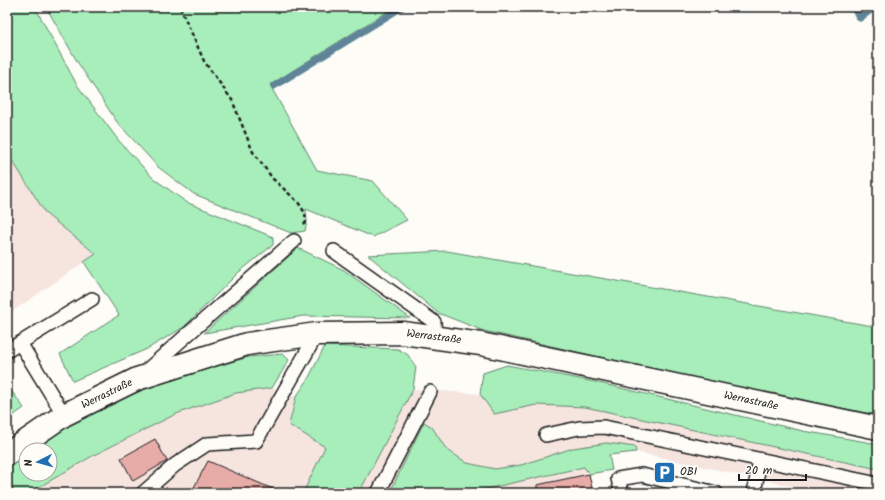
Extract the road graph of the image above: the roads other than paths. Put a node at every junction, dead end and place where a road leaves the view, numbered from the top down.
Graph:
1 (294, 241) road end
2 (334, 251) dead end
3 (92, 299) dead end
4 (317, 334) junction
5 (435, 337) junction
6 (20, 343) junction
7 (7, 351) edge
8 (138, 379) junction
9 (430, 392) dead end
10 (64, 415) junction
11 (878, 428) edge
12 (546, 435) dead end
13 (7, 454) edge
14 (760, 460) junction
15 (878, 484) edge
16 (143, 493) edge
17 (378, 493) edge
18 (622, 493) edge
19 (716, 493) edge
20 (754, 493) edge

1 - 8 lane
2 - 5 lane
3 - 6 lane
4 - 5 street, Werrastraße
4 - 8 street, Werrastraße
4 - 16 lane
5 - 11 street, Werrastraße
6 - 7 lane
6 - 10 lane
8 - 10 street, Werrastraße
9 - 17 lane
10 - 13 street, Werrastraße
12 - 14 lane
14 - 15 lane
14 - 20 lane
18 - 19 lane

